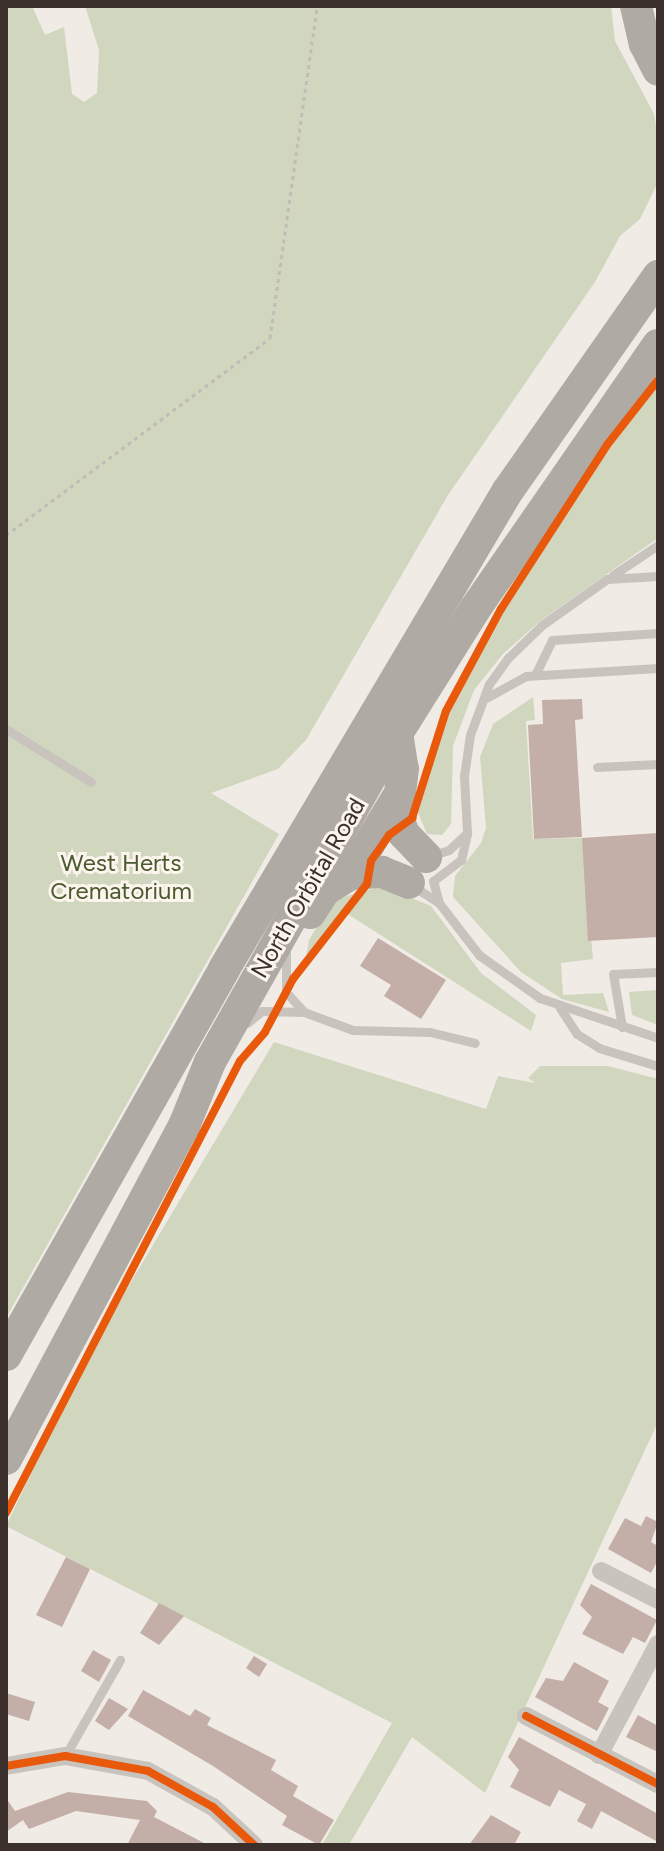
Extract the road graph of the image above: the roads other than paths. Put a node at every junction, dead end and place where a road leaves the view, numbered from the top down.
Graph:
1 (636, 6) edge
2 (658, 70) edge
3 (658, 276) edge
4 (658, 345) edge
5 (658, 545) edge
6 (658, 576) edge
7 (607, 579) junction
8 (658, 585) edge
9 (658, 633) edge
10 (657, 667) edge
11 (535, 675) junction
12 (486, 698) junction
13 (6, 729) edge
14 (397, 733) junction
15 (658, 764) edge
16 (597, 767) dead end
17 (91, 782) dead end
18 (396, 800) junction
19 (467, 833) junction
20 (416, 872) junction
21 (351, 874) junction
22 (439, 903) junction
23 (286, 953) junction
24 (658, 972) edge
25 (560, 1008) junction
26 (304, 1012) junction
27 (622, 1027) junction
28 (242, 1029) junction
29 (658, 1038) edge
30 (475, 1043) dead end
31 (658, 1066) edge
32 (184, 1126) junction
33 (6, 1355) edge
34 (6, 1459) edge
35 (601, 1571) dead end
36 (658, 1600) edge
37 (658, 1644) edge
38 (120, 1660) dead end
39 (526, 1716) dead end
40 (599, 1755) junction
41 (65, 1756) junction
42 (6, 1766) edge
43 (658, 1784) edge
44 (254, 1845) edge

1 - 2 highway
3 - 33 highway, North Orbital Road
4 - 14 highway, North Orbital Road
5 - 7 lane
6 - 7 lane
6 - 8 lane
7 - 12 lane
9 - 11 lane
10 - 11 lane
11 - 12 lane
12 - 19 lane
13 - 17 lane
14 - 18 highway
14 - 32 highway, North Orbital Road
15 - 16 lane
18 - 20 highway
18 - 21 highway
19 - 20 lane
19 - 20 lane
20 - 21 highway
20 - 22 lane
20 - 22 lane
21 - 23 highway
22 - 25 lane
23 - 26 lane
23 - 28 highway
24 - 27 lane
25 - 27 lane
25 - 31 lane
26 - 28 lane
26 - 30 lane
27 - 29 lane
28 - 32 highway
32 - 34 highway, North Orbital Road
35 - 36 street
37 - 40 street
38 - 41 lane
39 - 40 street
40 - 43 street
41 - 42 street
41 - 44 street

